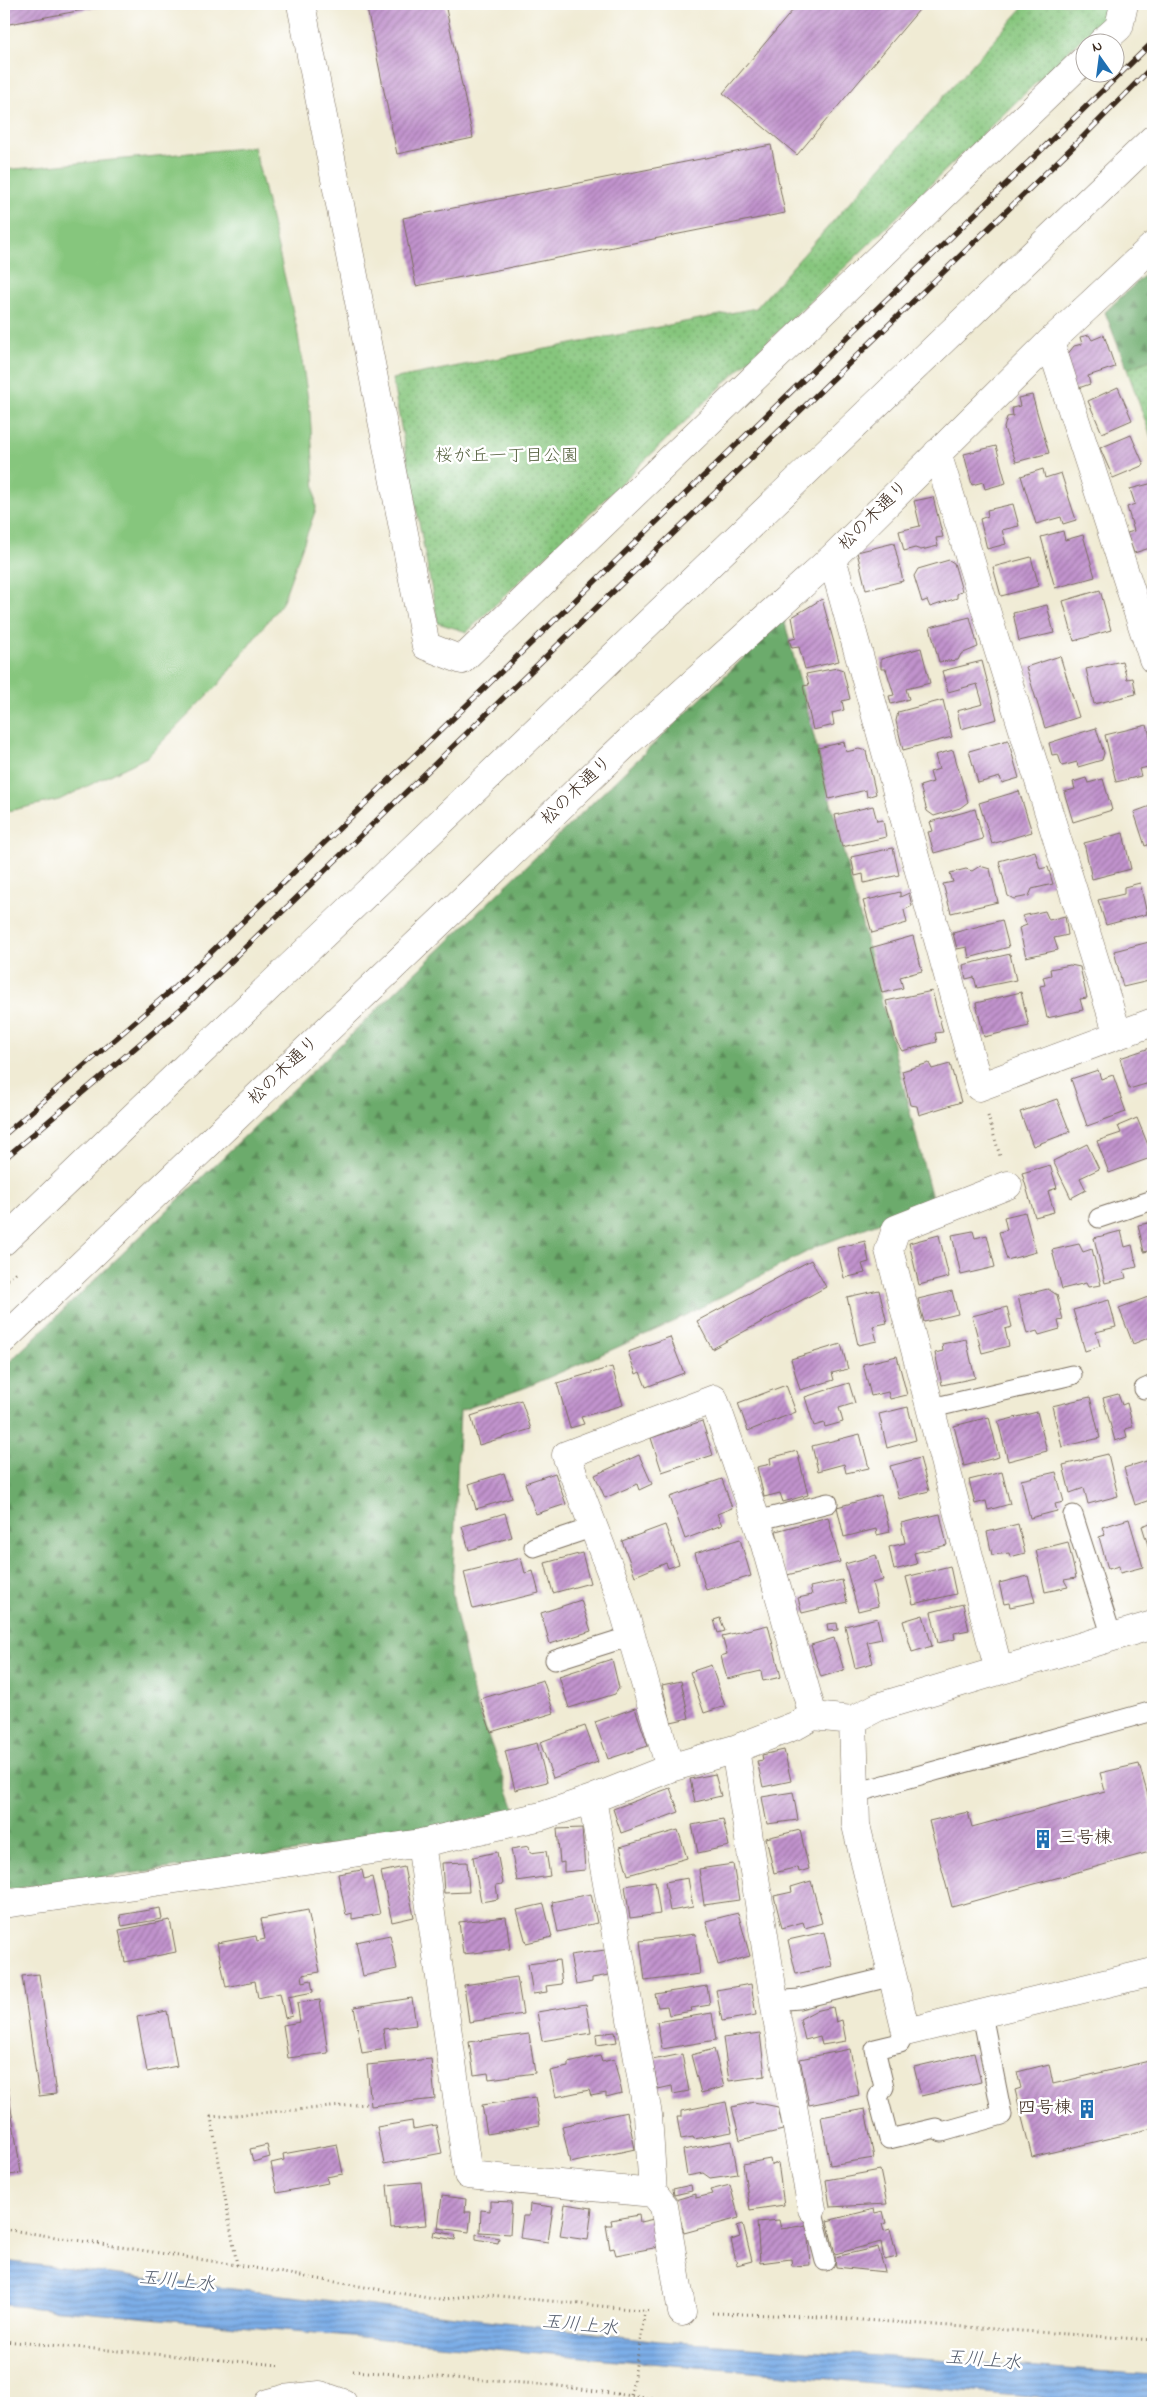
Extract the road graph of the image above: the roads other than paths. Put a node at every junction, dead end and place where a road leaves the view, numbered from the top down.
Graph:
1 (301, 4) edge
2 (1124, 4) edge
3 (1113, 32) edge
4 (1074, 70) edge
5 (1153, 139) edge
6 (1153, 246) edge
7 (1050, 342) junction
8 (937, 453) junction
9 (832, 558) junction
10 (1153, 659) edge
11 (1153, 1022) edge
12 (1118, 1035) junction
13 (1008, 1185) road end
14 (1153, 1200) edge
15 (1099, 1218) dead end
16 (4, 1241) edge
17 (4, 1340) edge
18 (1072, 1375) dead end
19 (932, 1408) junction
20 (828, 1503) dead end
21 (1073, 1515) dead end
22 (756, 1521) junction
23 (594, 1527) junction
24 (534, 1547) dead end
25 (1153, 1625) edge
26 (631, 1636) junction
27 (1112, 1637) junction
28 (554, 1660) dead end
29 (999, 1671) junction
30 (1153, 1711) edge
31 (813, 1716) junction
32 (853, 1720) junction
33 (735, 1749) junction
34 (670, 1768) junction
35 (855, 1793) junction
36 (592, 1799) junction
37 (421, 1843) junction
38 (4, 1904) edge
39 (1153, 1972) edge
40 (893, 1976) junction
41 (774, 2001) junction
42 (982, 2014) junction
43 (906, 2030) junction
44 (653, 2192) junction
45 (812, 2209) joint
46 (825, 2261) dead end
47 (682, 2312) road end
48 (268, 2403) edge
49 (343, 2403) edge

1 - 4 street
2 - 3 street
5 - 16 street
6 - 7 street, 松の木通り
7 - 8 street, 松の木通り
7 - 10 street
8 - 9 street, 松の木通り
8 - 12 street
9 - 12 street
9 - 17 street, 松の木通り
11 - 12 street
13 - 19 street
14 - 15 lane
18 - 19 lane
19 - 29 street
20 - 22 lane
21 - 27 lane
22 - 23 street
22 - 31 street
23 - 24 lane
23 - 26 street
25 - 27 street
26 - 28 lane
26 - 34 street
27 - 29 street
29 - 32 street
30 - 35 lane
31 - 32 street
31 - 33 street
32 - 35 street
33 - 34 street
33 - 41 street
34 - 36 street
35 - 40 street
36 - 37 street
36 - 44 street
37 - 38 street
37 - 44 street
39 - 42 street
40 - 41 lane
40 - 43 street
41 - 45 street
42 - 43 street
42 - 43 lane
44 - 47 street
45 - 46 lane
48 - 49 street

